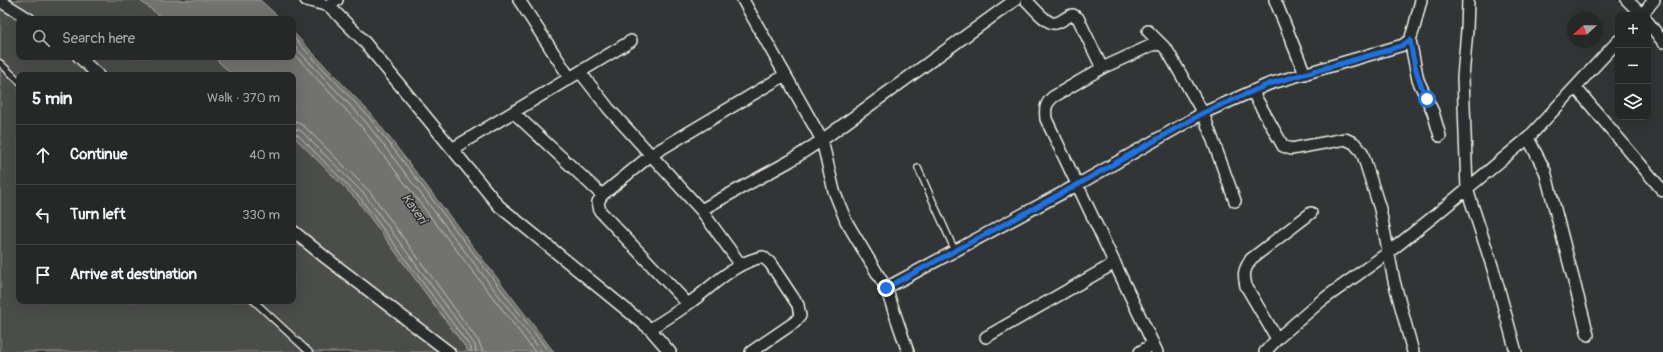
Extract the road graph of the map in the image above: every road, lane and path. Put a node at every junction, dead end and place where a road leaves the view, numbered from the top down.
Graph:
1 (306, 0) edge
2 (519, 0) edge
3 (743, 0) edge
4 (1015, 0) edge
5 (1026, 0) edge
6 (1275, 0) edge
7 (1421, 0) edge
8 (1468, 0) edge
9 (1627, 0) edge
10 (1654, 0) edge
11 (0, 1) edge
12 (333, 3) edge
13 (1639, 12) edge
14 (1644, 12) edge
15 (24, 16) edge
16 (1651, 26) edge
17 (1148, 31) dead end
18 (1410, 40) junction
19 (631, 41) dead end
20 (1663, 42) edge
21 (1161, 44) junction
22 (1615, 44) edge
23 (82, 60) edge
24 (0, 64) edge
25 (1102, 68) junction
26 (95, 72) edge
27 (1305, 74) junction
28 (575, 75) junction
29 (785, 75) junction
30 (16, 78) edge
31 (1576, 88) junction
32 (1252, 91) junction
33 (513, 112) junction
34 (1203, 113) junction
35 (1440, 136) dead end
36 (1528, 138) junction
37 (822, 140) junction
38 (452, 149) junction
39 (651, 156) junction
40 (918, 168) dead end
41 (1077, 185) junction
42 (1467, 189) junction
43 (1663, 191) edge
44 (602, 195) junction
45 (1235, 201) dead end
46 (701, 210) junction
47 (1312, 213) dead end
48 (296, 233) edge
49 (955, 251) junction
50 (1389, 252) junction
51 (1115, 263) junction
52 (741, 265) junction
53 (886, 288) junction
54 (257, 304) edge
55 (688, 304) junction
56 (650, 330) junction
57 (1588, 335) dead end
58 (986, 337) dead end
59 (1277, 339) junction
60 (1155, 348) edge
61 (309, 352) edge
62 (449, 352) edge
63 (670, 352) edge
64 (751, 352) edge
65 (908, 352) edge
66 (1140, 352) edge
67 (1265, 352) edge
68 (1413, 352) edge
69 (1516, 352) edge

1 - 12 street
2 - 28 street
3 - 29 street
4 - 37 street
5 - 25 street
6 - 27 street
7 - 18 street
8 - 42 street
9 - 13 street
10 - 14 street
11 - 15 street
12 - 38 street
16 - 20 street
17 - 21 street
18 - 27 street
18 - 35 street
19 - 28 street
21 - 25 street
21 - 34 street
22 - 31 street
23 - 26 street
24 - 30 lane
25 - 41 street
27 - 32 street
28 - 33 street
28 - 39 street
29 - 37 street
29 - 39 street
31 - 36 street
31 - 43 street
32 - 34 street
32 - 50 street
33 - 38 street
33 - 44 street
34 - 41 street
34 - 45 street
36 - 42 street
36 - 57 street
37 - 46 street
37 - 53 street
38 - 56 street
39 - 44 street
39 - 46 street
40 - 49 lane
41 - 49 street
41 - 51 street
42 - 50 street
42 - 69 street
44 - 55 street
46 - 52 street
47 - 59 street
48 - 62 street
49 - 53 street
50 - 59 street
50 - 68 street
51 - 58 street
51 - 60 street
52 - 55 street
52 - 64 street
53 - 65 street
54 - 61 lane
55 - 56 street
56 - 63 street
59 - 67 street
60 - 66 street

